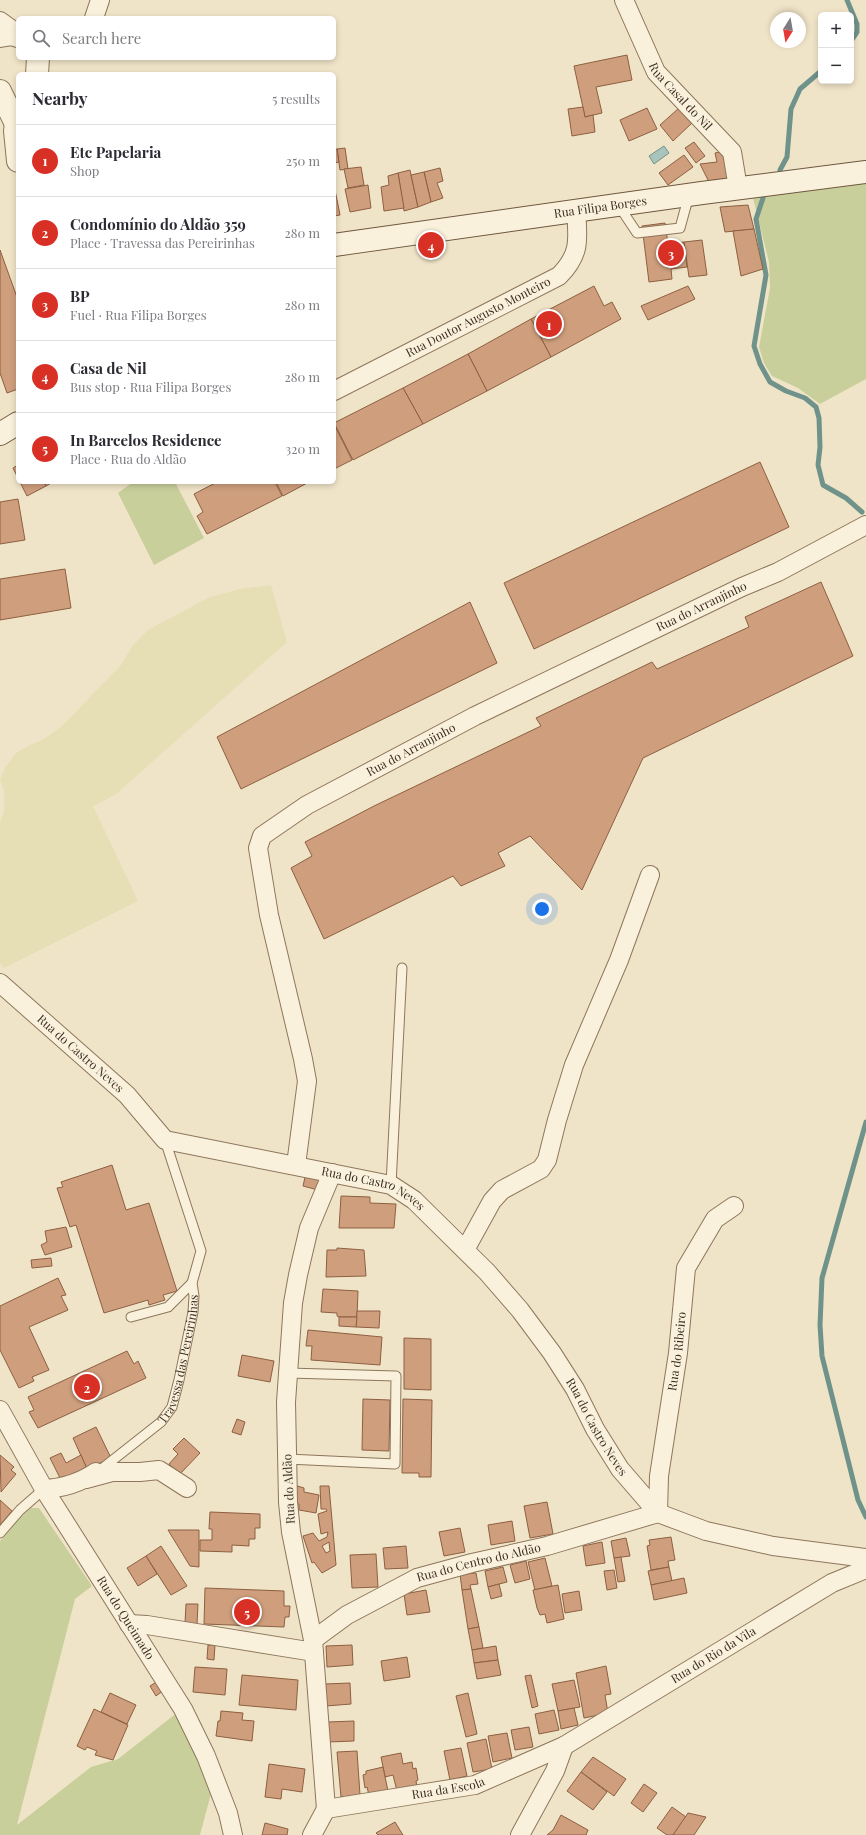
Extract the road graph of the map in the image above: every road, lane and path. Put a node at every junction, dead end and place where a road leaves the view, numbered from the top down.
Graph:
1 (100, 0) edge
2 (624, 0) edge
3 (95, 16) edge
4 (0, 21) edge
5 (16, 33) edge
6 (16, 35) edge
7 (0, 36) edge
8 (38, 60) edge
9 (37, 72) edge
10 (0, 91) edge
11 (16, 91) edge
12 (16, 117) edge
13 (866, 172) edge
14 (738, 188) junction
15 (689, 195) junction
16 (618, 205) junction
17 (576, 210) junction
18 (336, 245) edge
19 (336, 389) edge
20 (16, 424) edge
21 (0, 434) edge
22 (866, 524) edge
23 (650, 875) dead end
24 (402, 968) dead end
25 (0, 984) edge
26 (165, 1140) junction
27 (296, 1165) junction
28 (332, 1173) junction
29 (391, 1184) junction
30 (734, 1206) dead end
31 (465, 1250) junction
32 (192, 1284) junction
33 (131, 1317) dead end
34 (288, 1373) junction
35 (0, 1410) edge
36 (287, 1459) junction
37 (104, 1467) joint
38 (86, 1479) junction
39 (187, 1488) dead end
40 (44, 1489) junction
41 (658, 1513) junction
42 (0, 1533) edge
43 (866, 1558) edge
44 (866, 1569) edge
45 (129, 1624) junction
46 (313, 1646) junction
47 (564, 1746) junction
48 (326, 1809) junction
49 (233, 1835) edge
50 (312, 1835) edge
51 (520, 1835) edge

1 - 3 street
2 - 14 street, Rua Casal do Nil
4 - 5 street
6 - 7 main road
8 - 9 main road
10 - 11 main road
10 - 12 main road
13 - 14 main road, Rua Filipa Borges
14 - 15 main road, Rua Filipa Borges
15 - 16 main road, Rua Filipa Borges
15 - 16 lane
16 - 17 main road, Rua Filipa Borges
17 - 18 main road, Rua Filipa Borges
17 - 19 street, Rua Doutor Augusto Monteiro
20 - 21 main road
22 - 27 street, Rua do Arranjinho
23 - 31 street
24 - 29 lane
25 - 26 street, Rua do Castro Neves
26 - 27 street, Rua do Castro Neves
26 - 32 lane, Travessa das Pereirinhas
27 - 28 street, Rua do Castro Neves
28 - 29 street, Rua do Castro Neves
28 - 34 street, Rua do Aldão
29 - 31 street, Rua do Castro Neves
30 - 41 street, Rua do Ribeiro
31 - 41 street, Rua do Castro Neves
32 - 33 lane
32 - 37 lane, Travessa das Pereirinhas
34 - 36 street, Rua do Aldão
34 - 36 lane
35 - 40 street, Rua do Queimado
36 - 46 street, Rua do Aldão
37 - 38 street, Travessa das Pereirinhas
38 - 39 street
38 - 40 street, Travessa das Pereirinhas
40 - 42 lane
40 - 45 street, Rua do Queimado
41 - 43 street
41 - 46 street, Rua do Centro do Aldão
44 - 47 street, Rua do Rio da Vila
45 - 46 street
45 - 49 street, Rua do Queimado
46 - 48 street, Rua do Aldão
47 - 48 street, Rua da Escola
47 - 51 street
48 - 50 street

